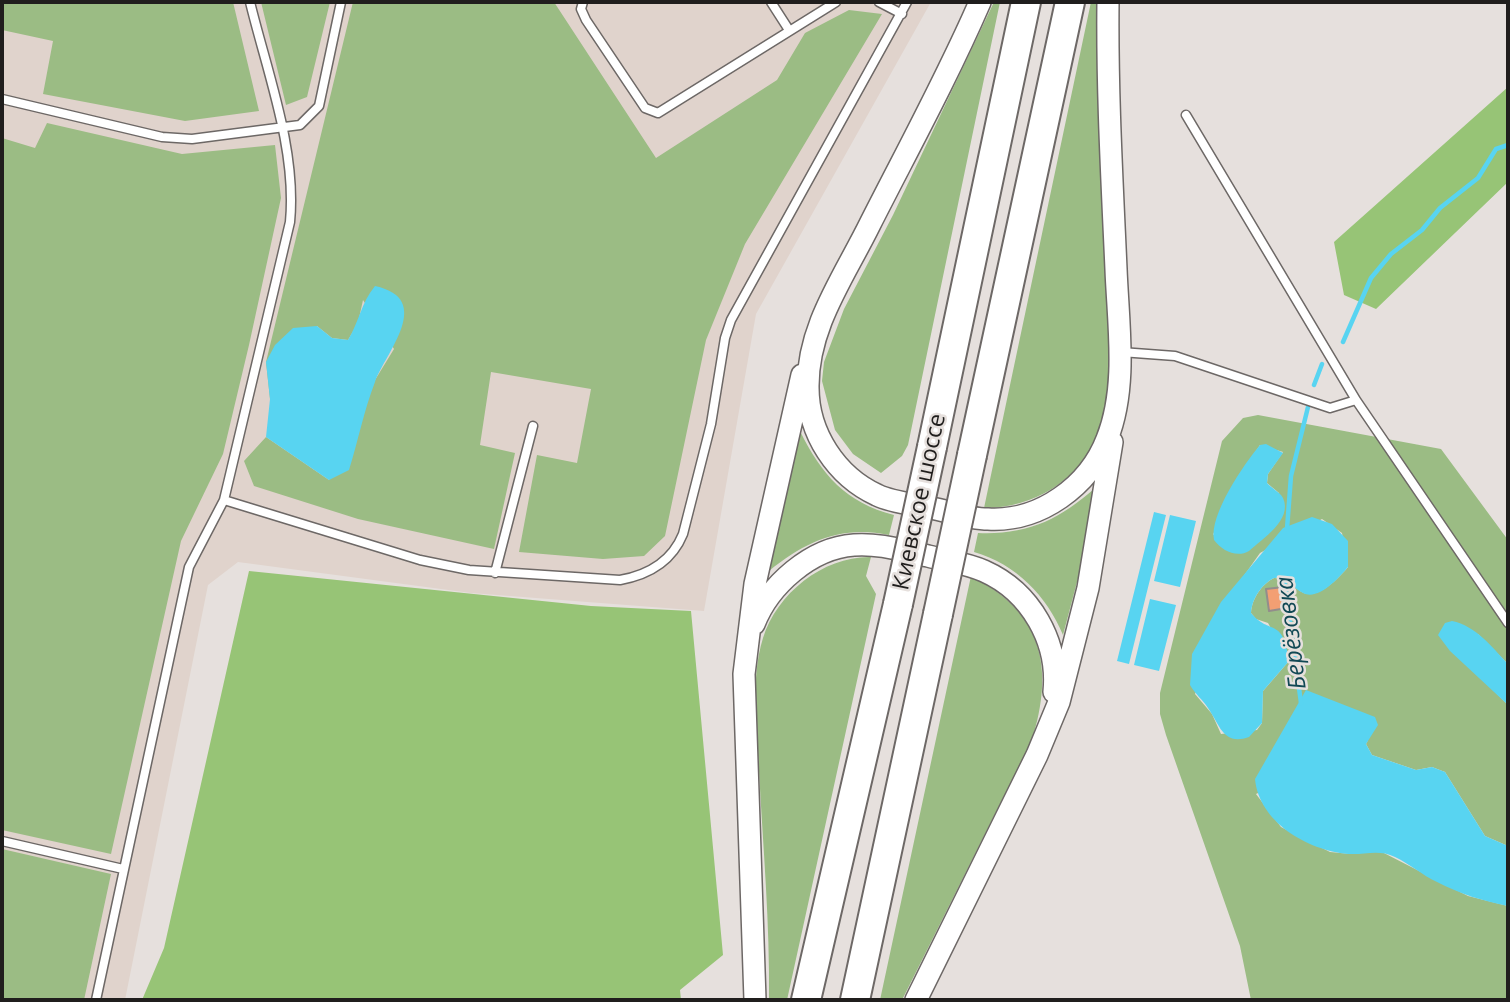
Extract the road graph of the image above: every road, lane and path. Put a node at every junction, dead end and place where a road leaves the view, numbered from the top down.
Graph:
1 (250, 2) edge
2 (341, 2) edge
3 (583, 2) edge
4 (771, 2) edge
5 (836, 2) edge
6 (879, 2) edge
7 (907, 2) edge
8 (980, 2) edge
9 (1026, 2) edge
10 (1070, 2) edge
11 (1108, 2) edge
12 (902, 14) junction
13 (789, 30) junction
14 (2, 99) edge
15 (1186, 115) dead end
16 (282, 129) junction
17 (1119, 352) junction
18 (810, 354) junction
19 (1356, 400) junction
20 (1115, 415) junction
21 (533, 426) dead end
22 (225, 500) junction
23 (495, 573) junction
24 (1508, 622) edge
25 (746, 647) junction
26 (1037, 755) junction
27 (2, 841) edge
28 (124, 869) junction
29 (96, 1000) edge
30 (755, 1000) edge
31 (806, 1000) edge
32 (855, 1000) edge
33 (916, 1000) edge

1 - 16 lane
2 - 16 lane
3 - 13 lane
4 - 13 lane
5 - 13 lane
6 - 12 lane
7 - 12 lane
8 - 18 street
9 - 31 highway, Киевское шоссе, bridge
10 - 32 highway, Киевское шоссе, bridge
11 - 17 street
12 - 23 lane
14 - 16 lane
15 - 19 lane
16 - 22 lane
17 - 19 lane
17 - 20 street
18 - 20 street
18 - 25 street
19 - 24 lane
20 - 26 street
21 - 23 lane
22 - 23 lane
22 - 28 lane
25 - 26 street
25 - 30 street
26 - 33 street
27 - 28 lane
28 - 29 lane

